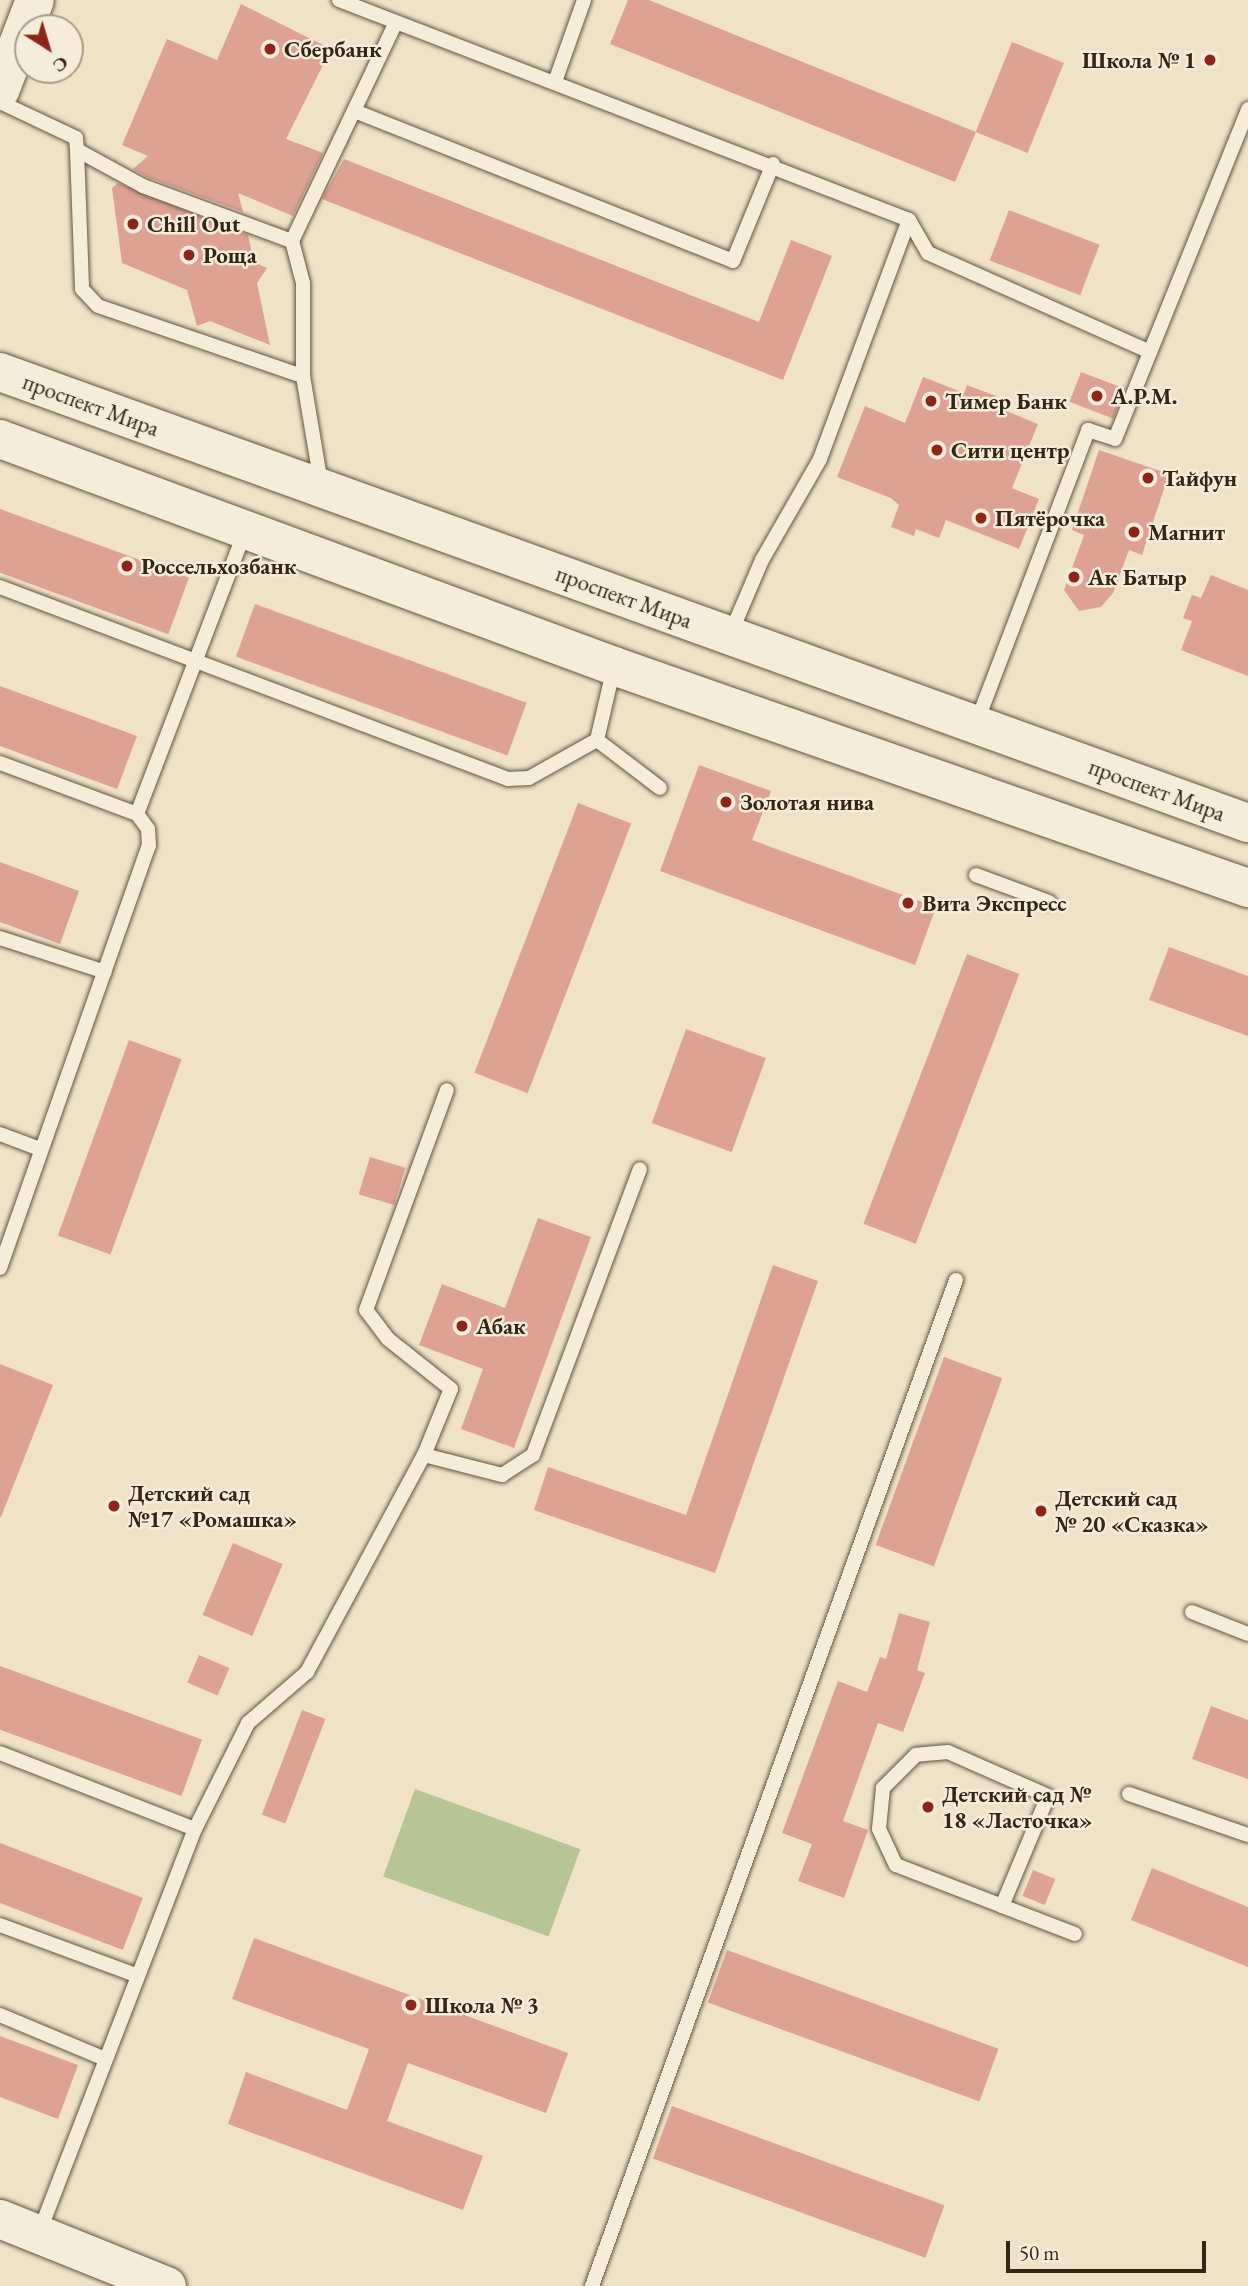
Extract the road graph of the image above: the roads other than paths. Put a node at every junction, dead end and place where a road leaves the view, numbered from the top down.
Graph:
1 (35, 0) edge
2 (339, 0) edge
3 (584, 0) edge
4 (396, 22) junction
5 (8, 47) edge
6 (556, 79) junction
7 (0, 91) edge
8 (0, 102) edge
9 (1248, 109) edge
10 (357, 112) junction
11 (77, 150) junction
12 (773, 164) junction
13 (909, 220) junction
14 (292, 241) junction
15 (1150, 352) junction
16 (0, 372) edge
17 (303, 376) junction
18 (0, 439) edge
19 (322, 488) junction
20 (246, 526) junction
21 (530, 563) junction
22 (0, 587) edge
23 (508, 621) junction
24 (730, 636) junction
25 (200, 662) junction
26 (614, 666) junction
27 (976, 725) junction
28 (597, 740) junction
29 (0, 763) edge
30 (660, 788) dead end
31 (136, 814) junction
32 (1248, 823) edge
33 (976, 875) dead end
34 (1248, 888) edge
35 (1049, 902) dead end
36 (0, 938) edge
37 (105, 972) junction
38 (447, 1090) dead end
39 (0, 1134) edge
40 (40, 1149) junction
41 (640, 1169) dead end
42 (0, 1268) edge
43 (956, 1280) dead end
44 (424, 1455) junction
45 (1192, 1612) dead end
46 (1248, 1634) edge
47 (0, 1753) edge
48 (1129, 1794) dead end
49 (195, 1829) junction
50 (1248, 1835) edge
51 (1002, 1906) junction
52 (0, 1925) edge
53 (1075, 1934) dead end
54 (136, 1975) junction
55 (0, 2015) edge
56 (103, 2058) junction
57 (0, 2219) edge
58 (38, 2234) junction
59 (167, 2286) edge
60 (592, 2286) edge

1 - 5 main road
2 - 4 lane
3 - 6 lane
4 - 6 lane
4 - 10 lane
5 - 7 main road
6 - 12 lane
8 - 11 lane
9 - 15 lane
10 - 12 lane
10 - 14 lane
11 - 14 lane
11 - 17 lane
12 - 13 lane
13 - 15 lane
13 - 24 lane
14 - 17 lane
15 - 27 lane
16 - 19 main road, проспект Мира
17 - 19 lane
18 - 20 main road
19 - 21 main road, проспект Мира
20 - 23 main road
20 - 25 lane
21 - 23 main road
21 - 24 main road, проспект Мира
22 - 25 lane
23 - 26 main road
24 - 27 main road, проспект Мира
25 - 28 lane
25 - 31 lane
26 - 28 lane
26 - 34 main road
27 - 32 main road, проспект Мира
28 - 30 lane
29 - 31 lane
31 - 37 lane
33 - 35 lane
36 - 37 lane
37 - 40 lane
38 - 44 lane
39 - 40 lane
40 - 42 lane
41 - 44 lane
43 - 60 lane
44 - 49 lane
45 - 46 lane
47 - 49 lane
48 - 50 lane
49 - 54 lane
51 - 51 lane
51 - 53 lane
52 - 54 lane
54 - 56 lane
55 - 56 lane
56 - 58 lane
57 - 58 main road
58 - 59 main road

